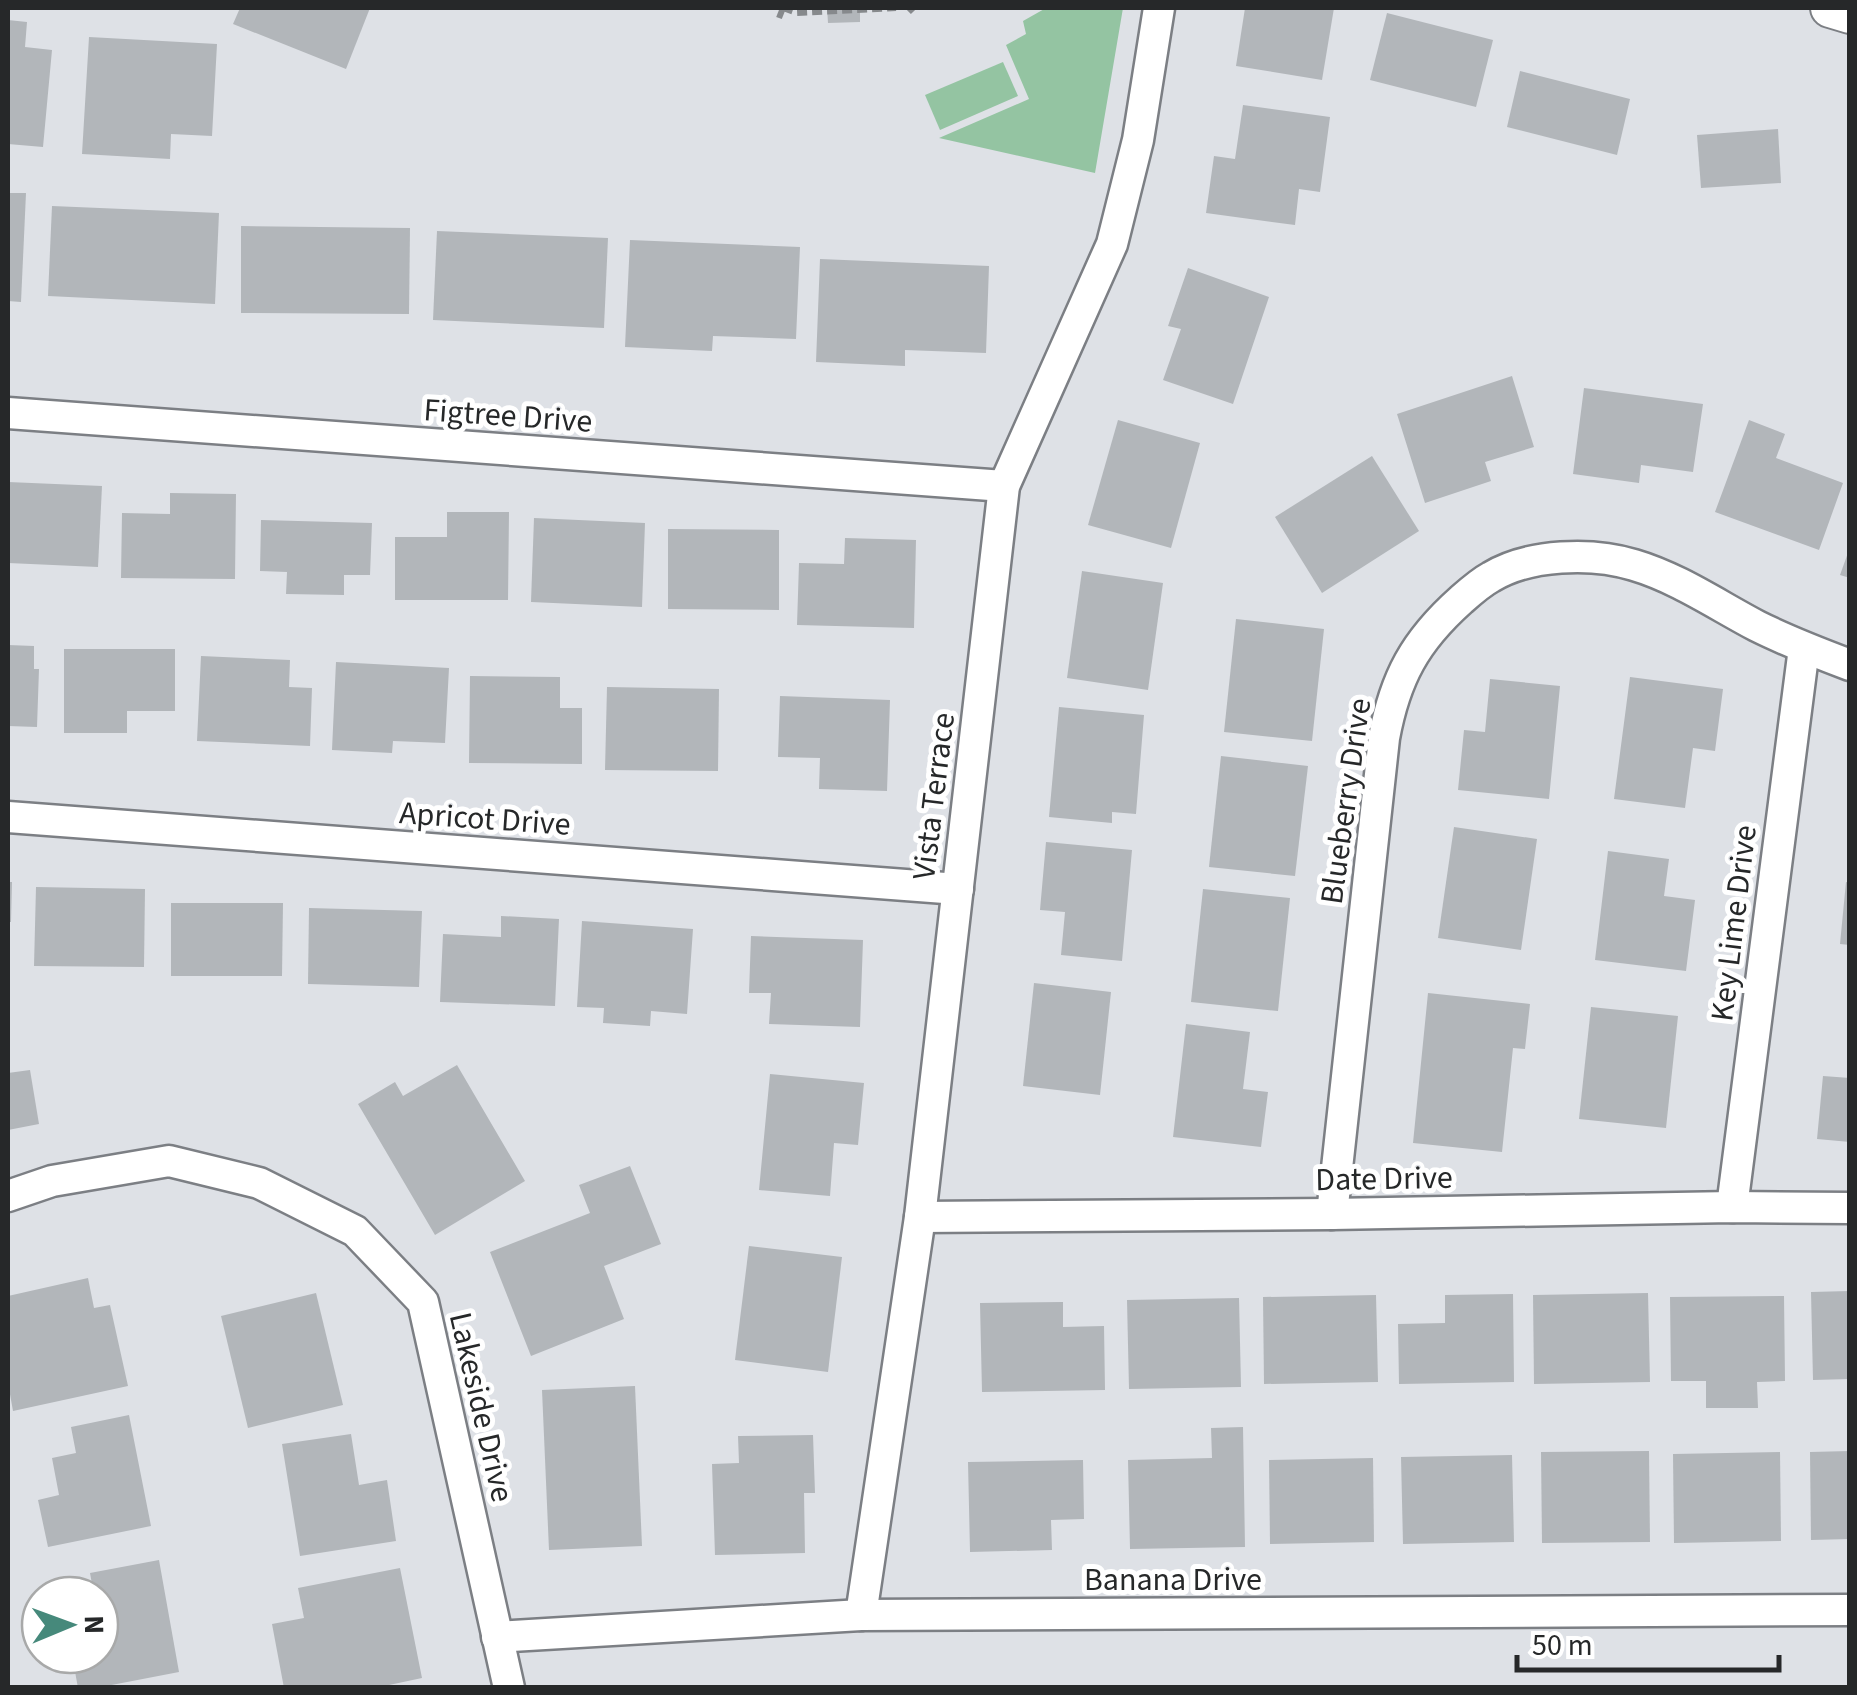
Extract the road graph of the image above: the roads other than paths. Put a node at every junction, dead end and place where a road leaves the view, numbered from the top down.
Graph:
1 (1159, 8) edge
2 (1830, 8) edge
3 (1850, 14) edge
4 (8, 413) edge
5 (1004, 486) junction
6 (1804, 648) junction
7 (1850, 664) edge
8 (8, 818) edge
9 (958, 889) junction
10 (8, 1196) edge
11 (1732, 1207) junction
12 (1850, 1208) edge
13 (1332, 1214) junction
14 (920, 1217) junction
15 (1850, 1610) edge
16 (861, 1615) junction
17 (497, 1637) junction
18 (509, 1688) edge

1 - 5 street, Vista Terrace
2 - 3 street
4 - 5 street, Figtree Drive
5 - 9 street, Vista Terrace
6 - 7 street, Blueberry Drive
6 - 11 street, Key Lime Drive
6 - 13 street, Blueberry Drive
8 - 9 street, Apricot Drive
9 - 14 street, Vista Terrace
10 - 17 street, Lakeside Drive
11 - 12 street, Date Drive
11 - 13 street, Date Drive
13 - 14 street, Date Drive
14 - 16 street, Vista Terrace
15 - 16 street, Banana Drive
16 - 17 street, Banana Drive
17 - 18 street, Lakeside Drive

